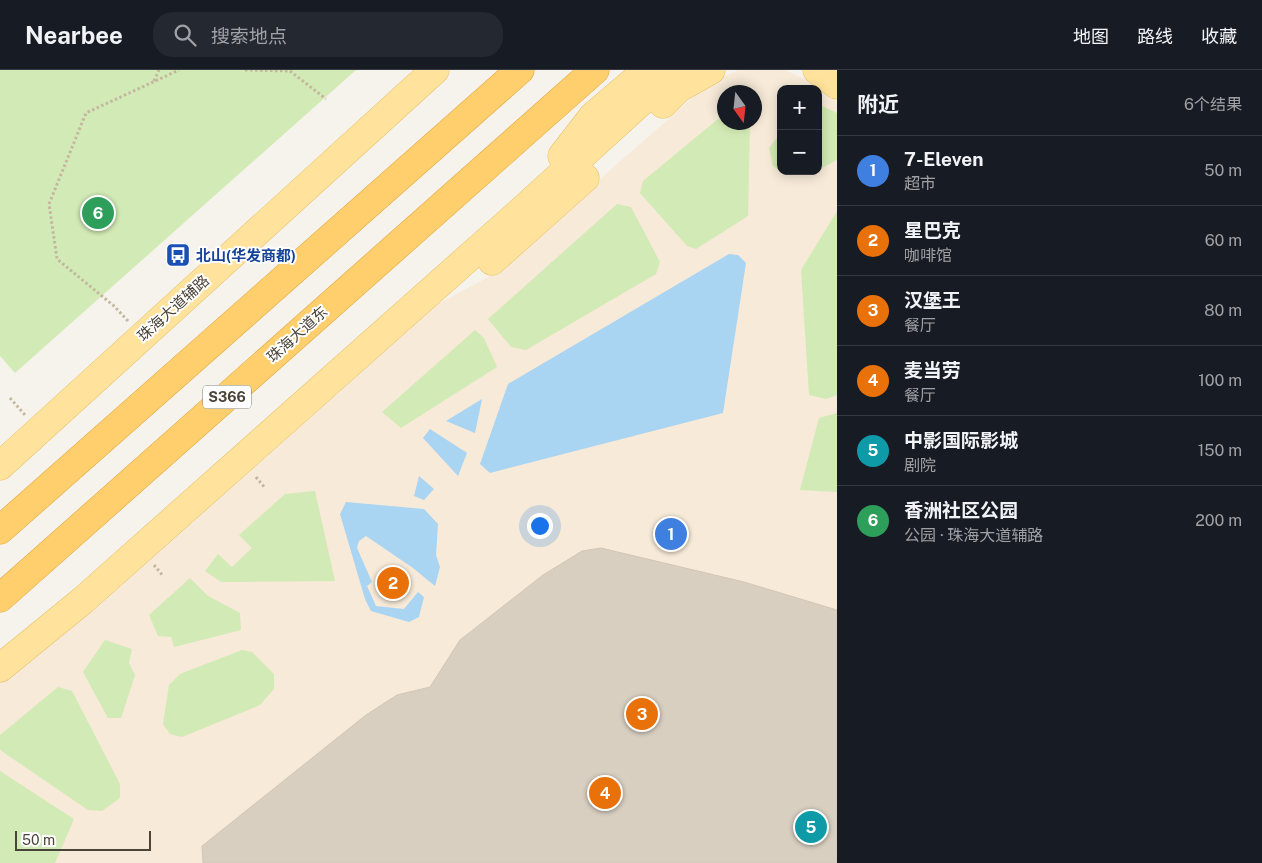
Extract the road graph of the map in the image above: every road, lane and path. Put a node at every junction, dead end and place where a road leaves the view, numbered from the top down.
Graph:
1 (159, 70) edge
2 (179, 70) edge
3 (245, 70) edge
4 (435, 70) edge
5 (520, 70) edge
6 (595, 70) edge
7 (647, 70) edge
8 (676, 70) edge
9 (711, 70) edge
10 (817, 70) edge
11 (154, 82) junction
12 (837, 86) edge
13 (326, 99) dead end
14 (520, 211) junction
15 (411, 308) junction
16 (142, 336) junction
17 (0, 466) edge
18 (0, 530) edge
19 (0, 598) edge
20 (0, 668) edge

1 - 11 path
2 - 11 path
3 - 13 path
4 - 16 main road, 珠海大道辅路
5 - 18 highway
6 - 19 highway, 珠海大道东 / S366
7 - 14 main road
8 - 14 main road
9 - 15 main road
10 - 12 main road
11 - 16 path
14 - 15 main road
15 - 20 main road
16 - 17 main road, 珠海大道辅路

